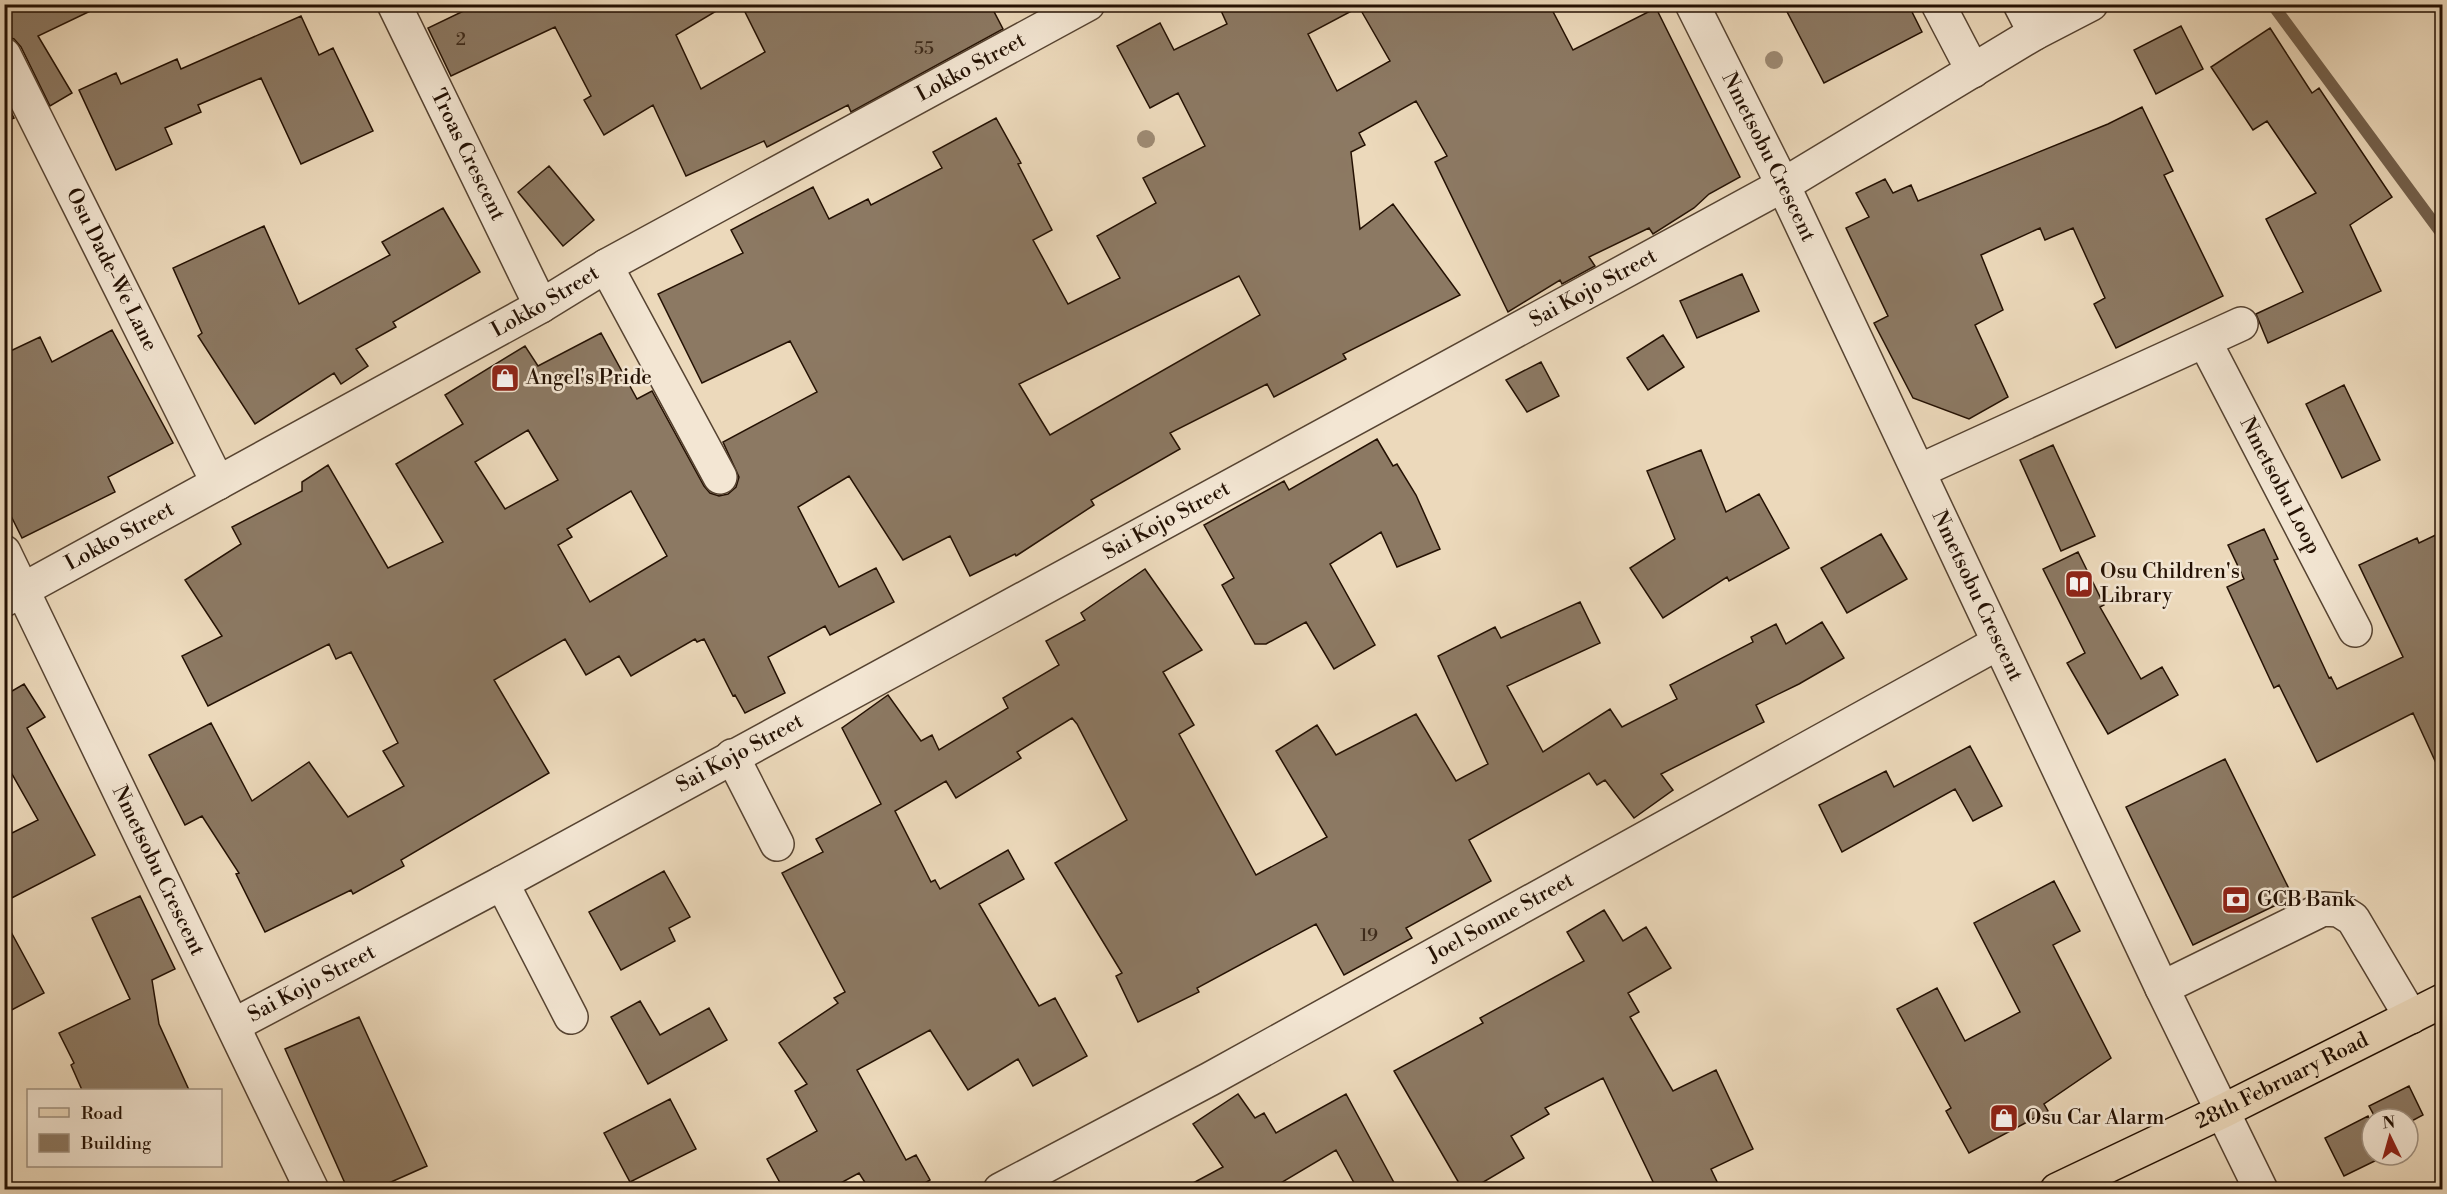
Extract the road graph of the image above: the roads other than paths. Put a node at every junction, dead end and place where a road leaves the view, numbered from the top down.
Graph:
1 (394, 4) edge
2 (1692, 4) edge
3 (1938, 4) edge
4 (2091, 4) edge
5 (1070, 8) edge
6 (2027, 19) edge
7 (4, 55) edge
8 (1973, 71) junction
9 (1783, 185) junction
10 (606, 266) junction
11 (541, 306) junction
12 (2241, 324) dead end
13 (2205, 342) junction
14 (1919, 471) junction
15 (720, 477) dead end
16 (218, 483) junction
17 (4, 552) edge
18 (13, 595) edge
19 (2355, 630) dead end
20 (1998, 643) junction
21 (732, 756) junction
22 (777, 844) dead end
23 (502, 883) junction
24 (2162, 988) junction
25 (2442, 1002) edge
26 (571, 1017) dead end
27 (2411, 1017) junction
28 (234, 1025) junction
29 (2223, 1112) junction
30 (312, 1190) edge
31 (1000, 1190) edge
32 (2057, 1190) edge
33 (2261, 1190) edge

1 - 11 street, Troas Crescent
2 - 9 street, Nmetsobu Crescent
3 - 8 street
4 - 6 street, Sai Kojo Street
5 - 10 street, Lokko Street
6 - 8 street, Sai Kojo Street
7 - 16 street, Osu Dade-We Lane
8 - 9 street, Sai Kojo Street
9 - 14 street, Nmetsobu Crescent
9 - 21 street, Sai Kojo Street
10 - 11 street, Lokko Street
10 - 15 street
11 - 16 street, Lokko Street
12 - 13 street
13 - 14 street
13 - 19 street, Nmetsobu Loop
14 - 20 street, Nmetsobu Crescent
16 - 18 street, Lokko Street
17 - 18 street, Nmetsobu Crescent
18 - 28 street, Nmetsobu Crescent
20 - 24 street, Nmetsobu Crescent
20 - 31 street, Joel Sonne Street
21 - 22 street
21 - 23 street, Sai Kojo Street
23 - 26 street
23 - 28 street, Sai Kojo Street
24 - 27 street
24 - 29 street, Nmetsobu Crescent
25 - 27 main road, 28th February Road
27 - 29 main road, 28th February Road
28 - 30 street, Nmetsobu Crescent
29 - 32 main road, 28th February Road
29 - 33 street, Nmetsobu Crescent

